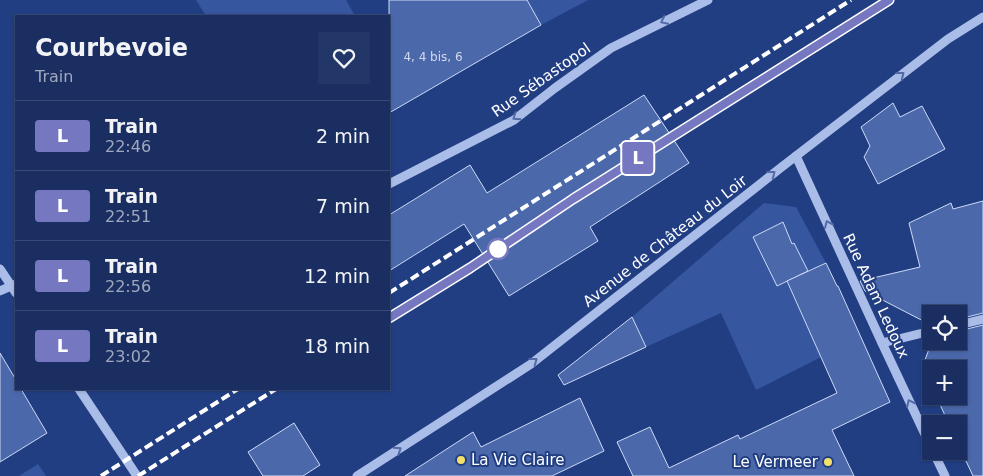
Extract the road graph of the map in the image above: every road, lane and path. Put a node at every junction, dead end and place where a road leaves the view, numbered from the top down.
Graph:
1 (708, 0) edge
2 (983, 17) edge
3 (796, 156) junction
4 (390, 183) edge
5 (0, 269) edge
6 (15, 288) edge
7 (0, 291) edge
8 (983, 319) edge
9 (967, 323) edge
10 (922, 333) edge
11 (882, 343) junction
12 (80, 390) edge
13 (922, 429) edge
14 (937, 460) edge
15 (137, 476) edge
16 (357, 476) edge
17 (945, 476) edge

1 -> 4 street, Rue Sébastopol
3 -> 2 street, Avenue de Château du Loir
11 -> 3 street, Rue Adam Ledoux
16 -> 3 street, Avenue de Château du Loir
5 - 6 street
6 - 7 street
8 - 9 street
10 - 11 street
13 -> 11 street, Rue Adam Ledoux
12 - 15 street
14 - 17 street

